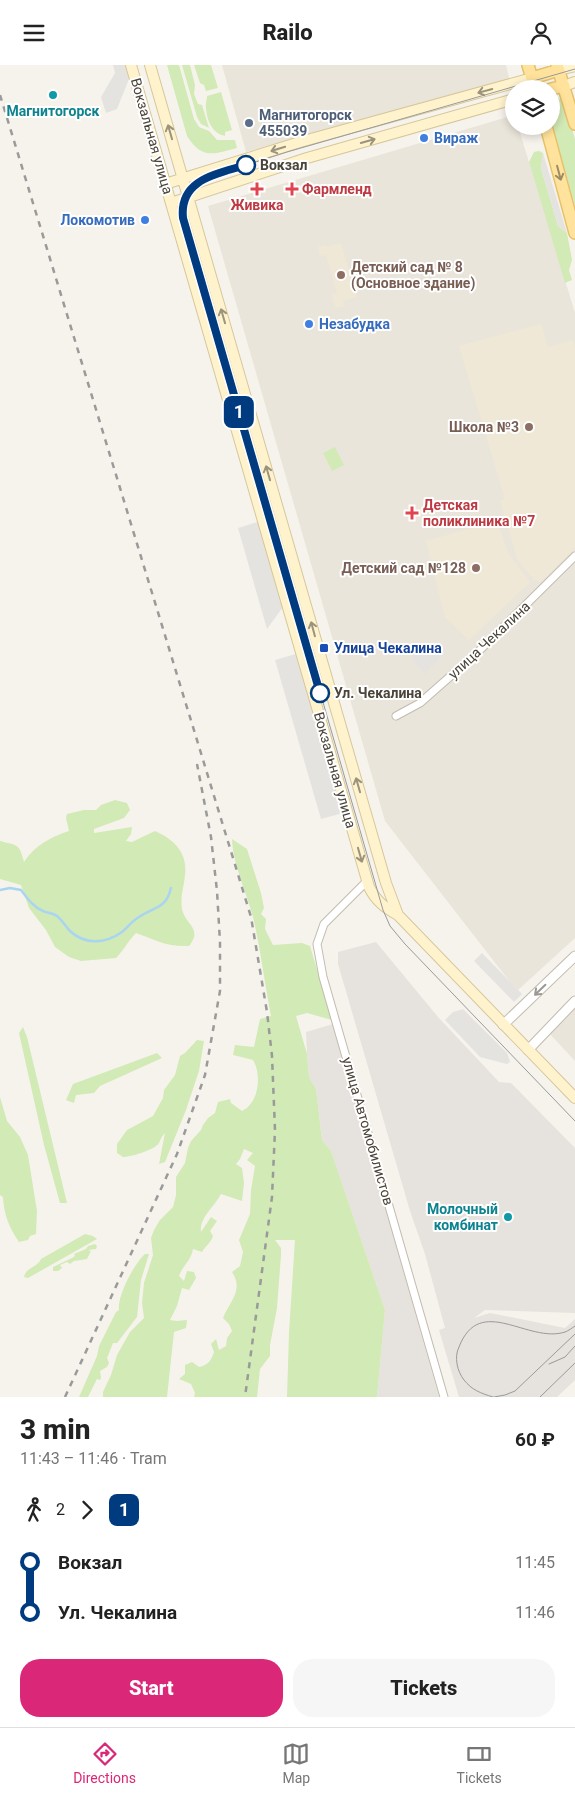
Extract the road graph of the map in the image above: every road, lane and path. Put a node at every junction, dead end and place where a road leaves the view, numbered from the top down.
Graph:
1 (132, 65) edge
2 (150, 65) edge
3 (528, 65) edge
4 (575, 65) edge
5 (558, 68) edge
6 (533, 80) edge
7 (539, 80) edge
8 (570, 84) edge
9 (505, 90) edge
10 (505, 102) edge
11 (575, 124) edge
12 (548, 135) edge
13 (184, 179) junction
14 (165, 184) junction
15 (208, 191) junction
16 (189, 197) junction
17 (171, 203) junction
18 (194, 215) junction
19 (575, 233) edge
20 (575, 556) edge
21 (396, 716) dead end
22 (367, 881) junction
23 (398, 915) junction
24 (575, 956) edge
25 (575, 1001) edge
26 (503, 1025) junction
27 (528, 1050) junction
28 (575, 1098) edge
29 (444, 1397) edge

1 - 14 main road, Вокзальная улица
13 -> 2 main road, Вокзальная улица
3 - 6 main road
4 - 5 main road
5 - 7 main road
5 - 8 main road
8 - 11 main road
9 -> 13 main road
15 -> 10 main road
12 -> 19 main road
13 - 14 main road
13 - 16 main road, Вокзальная улица
14 - 17 main road, Вокзальная улица
15 - 16 main road
15 - 18 main road
16 - 17 main road
16 - 18 main road, Вокзальная улица
17 -> 22 main road, Вокзальная улица
23 -> 18 main road, Вокзальная улица
20 - 21 street, улица Чекалина
22 - 23 main road, Вокзальная улица
22 - 29 street, улица Автомобилистов
23 - 26 main road, Вокзальная улица
24 -> 26 street
25 - 27 street
26 - 27 main road, Вокзальная улица
27 - 28 main road, Вокзальная улица

